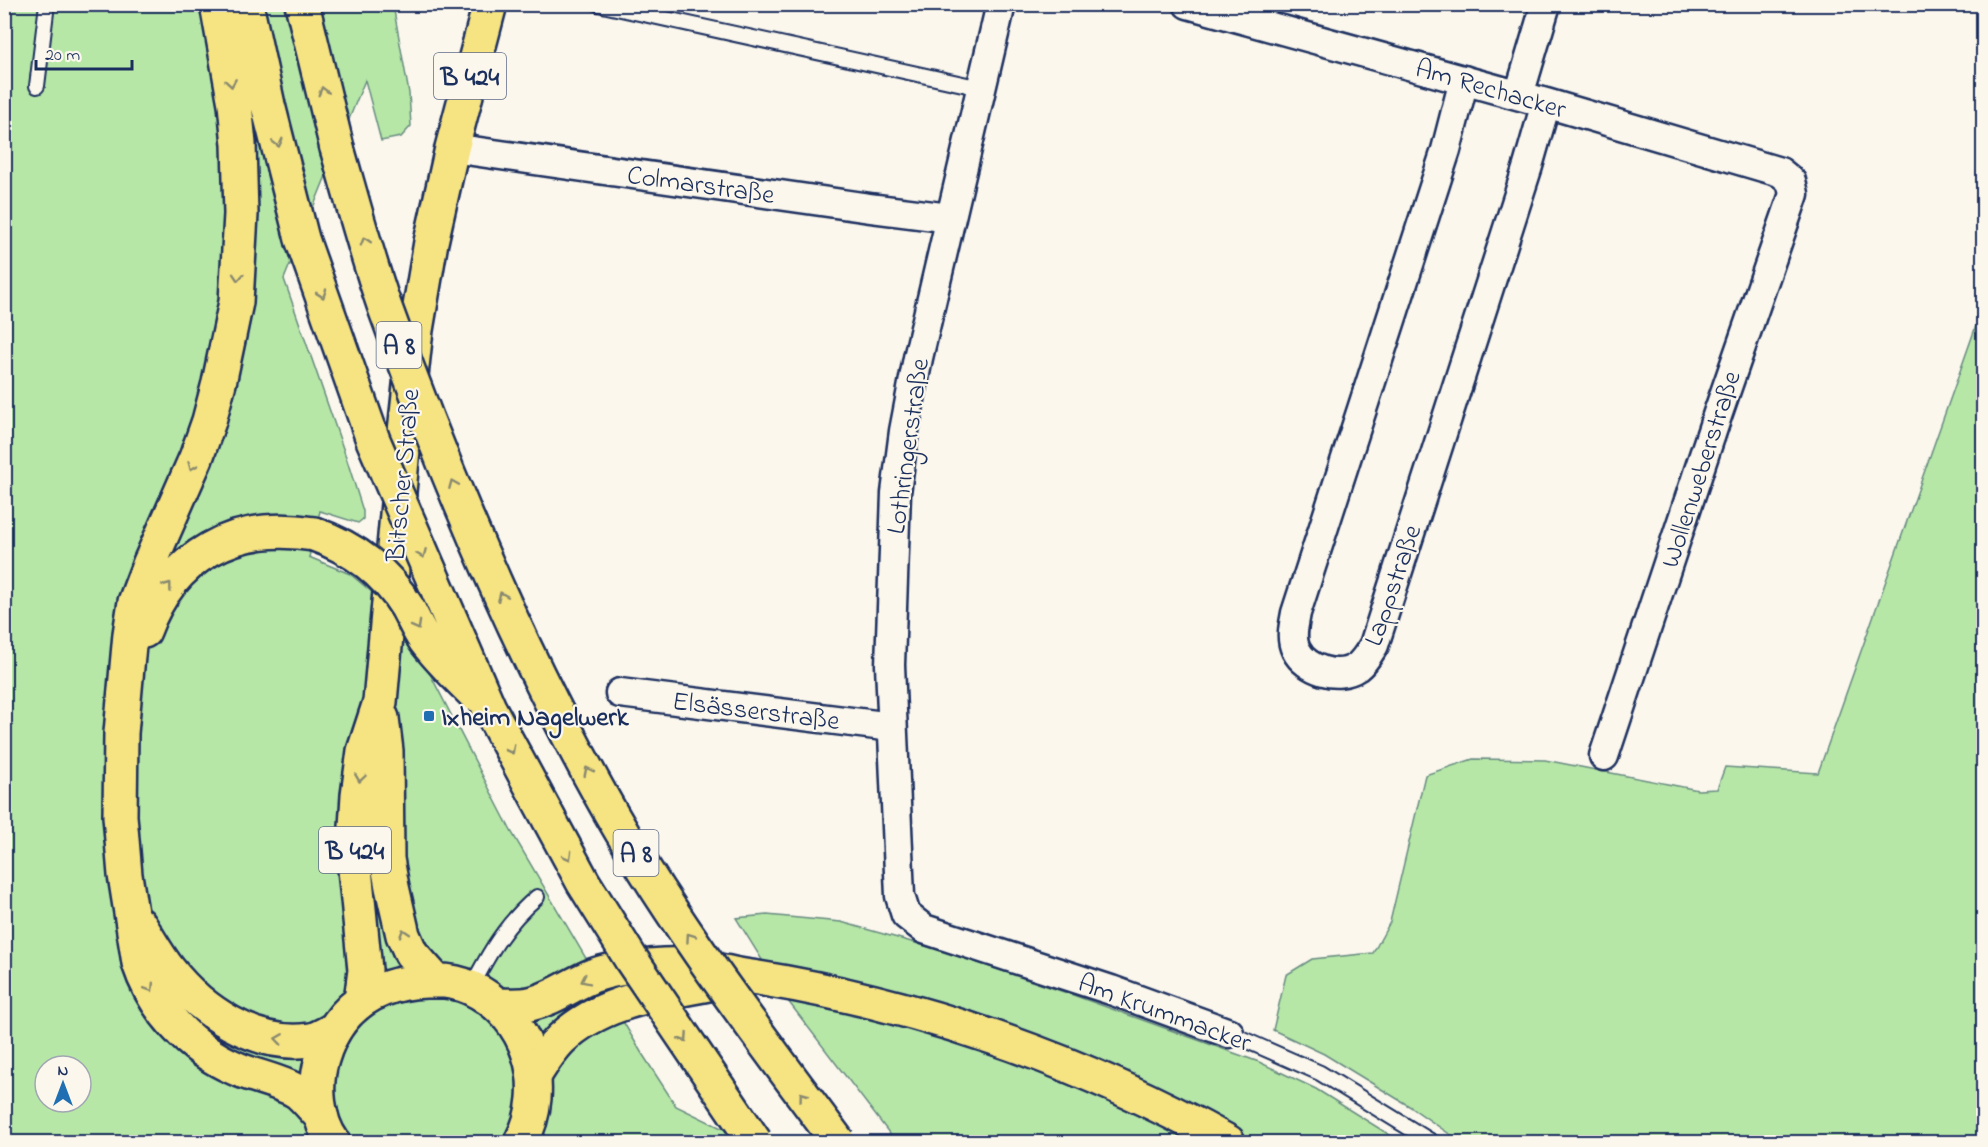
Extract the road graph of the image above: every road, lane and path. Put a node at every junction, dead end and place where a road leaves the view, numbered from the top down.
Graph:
1 (47, 4) edge
2 (218, 4) edge
3 (246, 4) edge
4 (302, 4) edge
5 (490, 4) edge
6 (598, 4) edge
7 (1001, 4) edge
8 (1188, 4) edge
9 (1546, 4) edge
10 (1464, 80) junction
11 (37, 86) dead end
12 (981, 88) junction
13 (1519, 95) junction
14 (1546, 103) junction
15 (452, 148) junction
16 (1791, 181) joint
17 (950, 218) junction
18 (127, 678) junction
19 (620, 693) dead end
20 (380, 702) junction
21 (489, 708) junction
22 (892, 727) junction
23 (1604, 756) dead end
24 (900, 896) joint
25 (537, 897) dead end
26 (132, 912) junction
27 (746, 976) junction
28 (436, 981) junction
29 (471, 988) junction
30 (361, 1001) junction
31 (499, 1005) junction
32 (335, 1029) junction
33 (1229, 1033) joint
34 (534, 1076) junction
35 (327, 1129) edge
36 (521, 1142) edge
37 (755, 1143) edge
38 (838, 1143) edge
39 (1228, 1143) edge
40 (1432, 1143) edge

1 - 11 lane
2 -> 18 main road
3 -> 21 main road, A 8, bridge
38 -> 4 main road, A 8, bridge
5 - 15 main road, Bitscher Straße / B 424
6 - 12 lane
7 - 12 street, Lothringerstraße
8 - 10 street, Am Rechacker
9 - 13 street
10 - 13 street, Am Rechacker
10 - 14 street, Lappstraße
12 - 17 street, Lothringerstraße
13 - 14 street, Am Rechacker
14 - 16 street, Am Rechacker
15 - 17 street, Colmarstraße
15 - 20 main road, Bitscher Straße / B 424
16 - 23 street, Wollenweberstraße
17 - 22 street, Lothringerstraße
18 -> 21 main road, bridge
18 - 26 main road
19 - 22 street, Elsässerstraße
28 -> 20 main road, Bitscher Straße / B 424
20 -> 30 main road, Bitscher Straße / B 424
21 -> 37 main road, A 8, bridge
22 - 24 street, Lothringerstraße
24 - 33 street, Am Krummacker
25 - 29 lane
32 -> 26 main road
26 -> 35 main road
27 -> 31 main road
27 - 34 main road
27 - 39 main road
28 - 29 main road
28 - 30 main road
29 - 31 main road
30 - 32 main road
31 - 34 main road
32 - 35 main road
33 - 40 lane, Am Krummacker
34 - 36 main road

